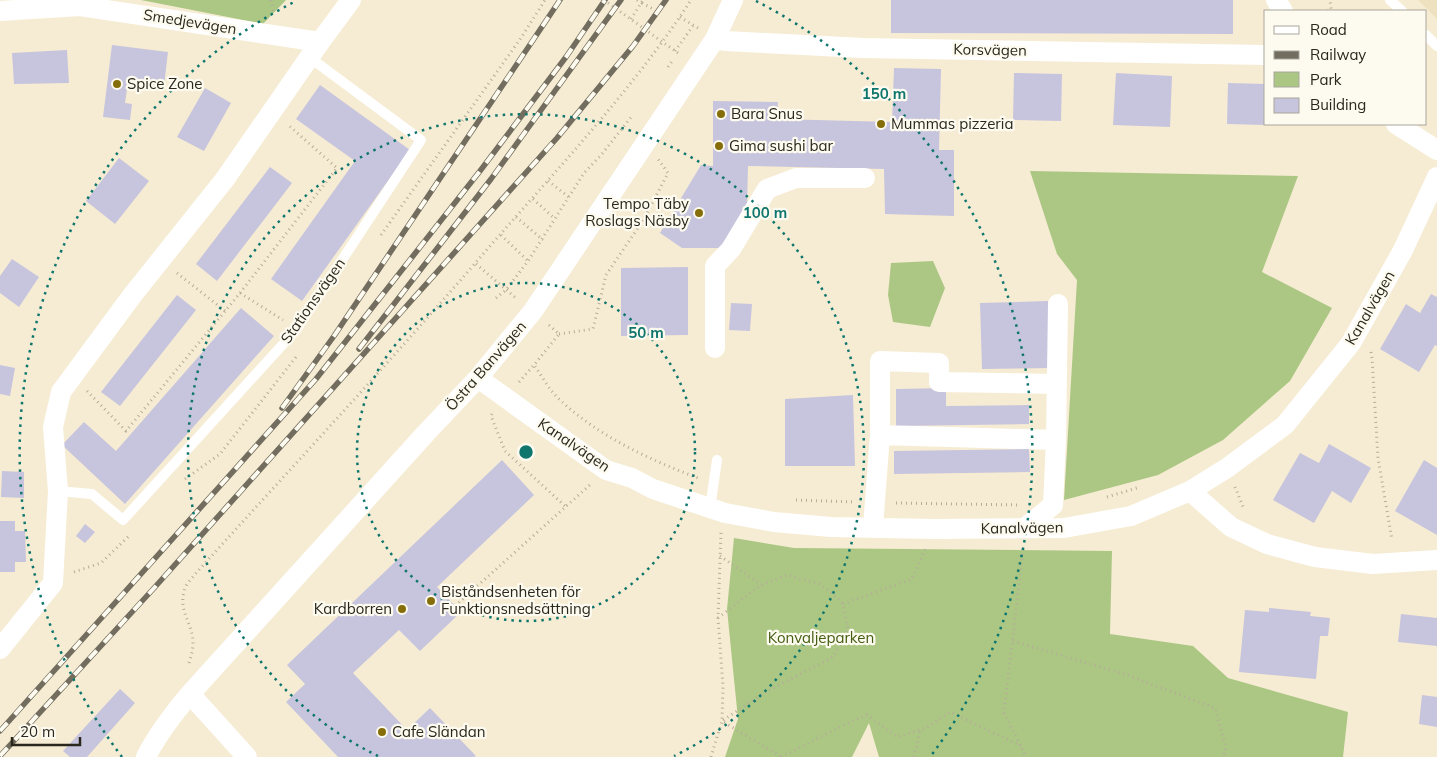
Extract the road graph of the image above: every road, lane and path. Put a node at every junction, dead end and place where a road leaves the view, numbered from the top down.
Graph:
1 (351, 0) edge
2 (604, 0) edge
3 (637, 0) edge
4 (691, 0) edge
5 (733, 0) edge
6 (1390, 0) edge
7 (642, 2) edge
8 (79, 3) edge
9 (653, 9) dead end
10 (1401, 10) edge
11 (0, 11) edge
12 (631, 19) junction
13 (694, 26) dead end
14 (1427, 36) edge
15 (715, 39) junction
16 (1437, 46) edge
17 (314, 49) junction
18 (1264, 55) edge
19 (632, 116) dead end
20 (281, 119) dead end
21 (626, 124) junction
22 (1398, 125) edge
23 (647, 143) junction
24 (1437, 150) edge
25 (1437, 177) edge
26 (865, 178) dead end
27 (548, 181) junction
28 (568, 197) junction
29 (533, 199) junction
30 (516, 217) junction
31 (555, 219) junction
32 (500, 235) junction
33 (543, 240) junction
34 (160, 260) junction
35 (528, 261) junction
36 (240, 293) junction
37 (496, 298) dead end
38 (1058, 304) dead end
39 (225, 311) junction
40 (271, 312) dead end
41 (1362, 324) junction
42 (559, 334) dead end
43 (715, 348) dead end
44 (534, 365) dead end
45 (72, 376) junction
46 (478, 378) junction
47 (1057, 384) junction
48 (505, 398) junction
49 (880, 435) junction
50 (1056, 440) junction
51 (717, 460) dead end
52 (1227, 468) junction
53 (606, 470) junction
54 (58, 490) junction
55 (1190, 491) junction
56 (565, 506) junction
57 (717, 510) junction
58 (1248, 517) dead end
59 (873, 527) junction
60 (1026, 527) junction
61 (935, 528) junction
62 (1384, 540) dead end
63 (1392, 540) junction
64 (1401, 540) dead end
65 (720, 555) junction
66 (1437, 560) edge
67 (762, 584) junction
68 (843, 604) junction
69 (455, 606) dead end
70 (718, 618) junction
71 (1013, 641) junction
72 (0, 649) edge
73 (187, 666) dead end
74 (190, 694) junction
75 (722, 722) junction
76 (921, 729) junction
77 (1021, 746) junction
78 (146, 757) edge
79 (248, 757) edge
80 (711, 757) edge
81 (781, 757) edge
82 (914, 757) edge
83 (1026, 757) edge
84 (1223, 757) edge

1 - 17 street
2 - 12 path
3 - 7 path
4 - 27 path
5 - 15 street, Östra Banvägen
6 - 10 lane
7 - 9 path
7 - 12 path
8 - 11 street, Smedjevägen
8 - 17 street, Smedjevägen
12 - 13 path
14 - 16 lane
15 - 18 street, Korsvägen
15 - 23 street, Östra Banvägen
17 - 34 street
17 - 54 lane, Stationsvägen
19 - 21 path
20 - 36 path
21 - 23 path
21 - 28 path
22 - 24 street
23 - 42 path
23 - 46 street, Östra Banvägen
25 - 41 street, Kanalvägen
26 - 43 street
27 - 28 path
27 - 29 path
28 - 31 path
29 - 30 path
29 - 31 path
30 - 32 path
30 - 33 path
31 - 33 path
32 - 35 path
32 - 73 path
33 - 35 path
34 - 39 path
34 - 45 street
35 - 37 path
36 - 39 path
36 - 40 path
38 - 47 street
39 - 45 path
41 - 52 street, Kanalvägen
41 - 63 path
44 - 48 path
45 - 54 street
46 - 48 street, Kanalvägen
46 - 74 street, Östra Banvägen
47 - 49 street
47 - 50 street
48 - 53 street, Kanalvägen
48 - 56 path
49 - 50 street
49 - 59 street
50 - 60 street
51 - 57 lane
52 - 55 street, Kanalvägen
52 - 58 path
53 - 56 path
53 - 57 street, Kanalvägen
54 - 72 street
55 - 60 street, Kanalvägen
55 - 66 street
56 - 69 path
57 - 59 street, Kanalvägen
57 - 65 path
59 - 61 street, Kanalvägen
60 - 61 street, Kanalvägen
60 - 71 path
61 - 68 path
62 - 63 path
63 - 64 path
65 - 67 path
65 - 70 path
67 - 68 path
67 - 70 path
68 - 75 path
70 - 75 path
71 - 77 path
71 - 84 path
74 - 78 street, Östra Banvägen
74 - 79 street
75 - 80 path
75 - 81 path
76 - 77 path
76 - 81 path
76 - 82 path
77 - 83 path

